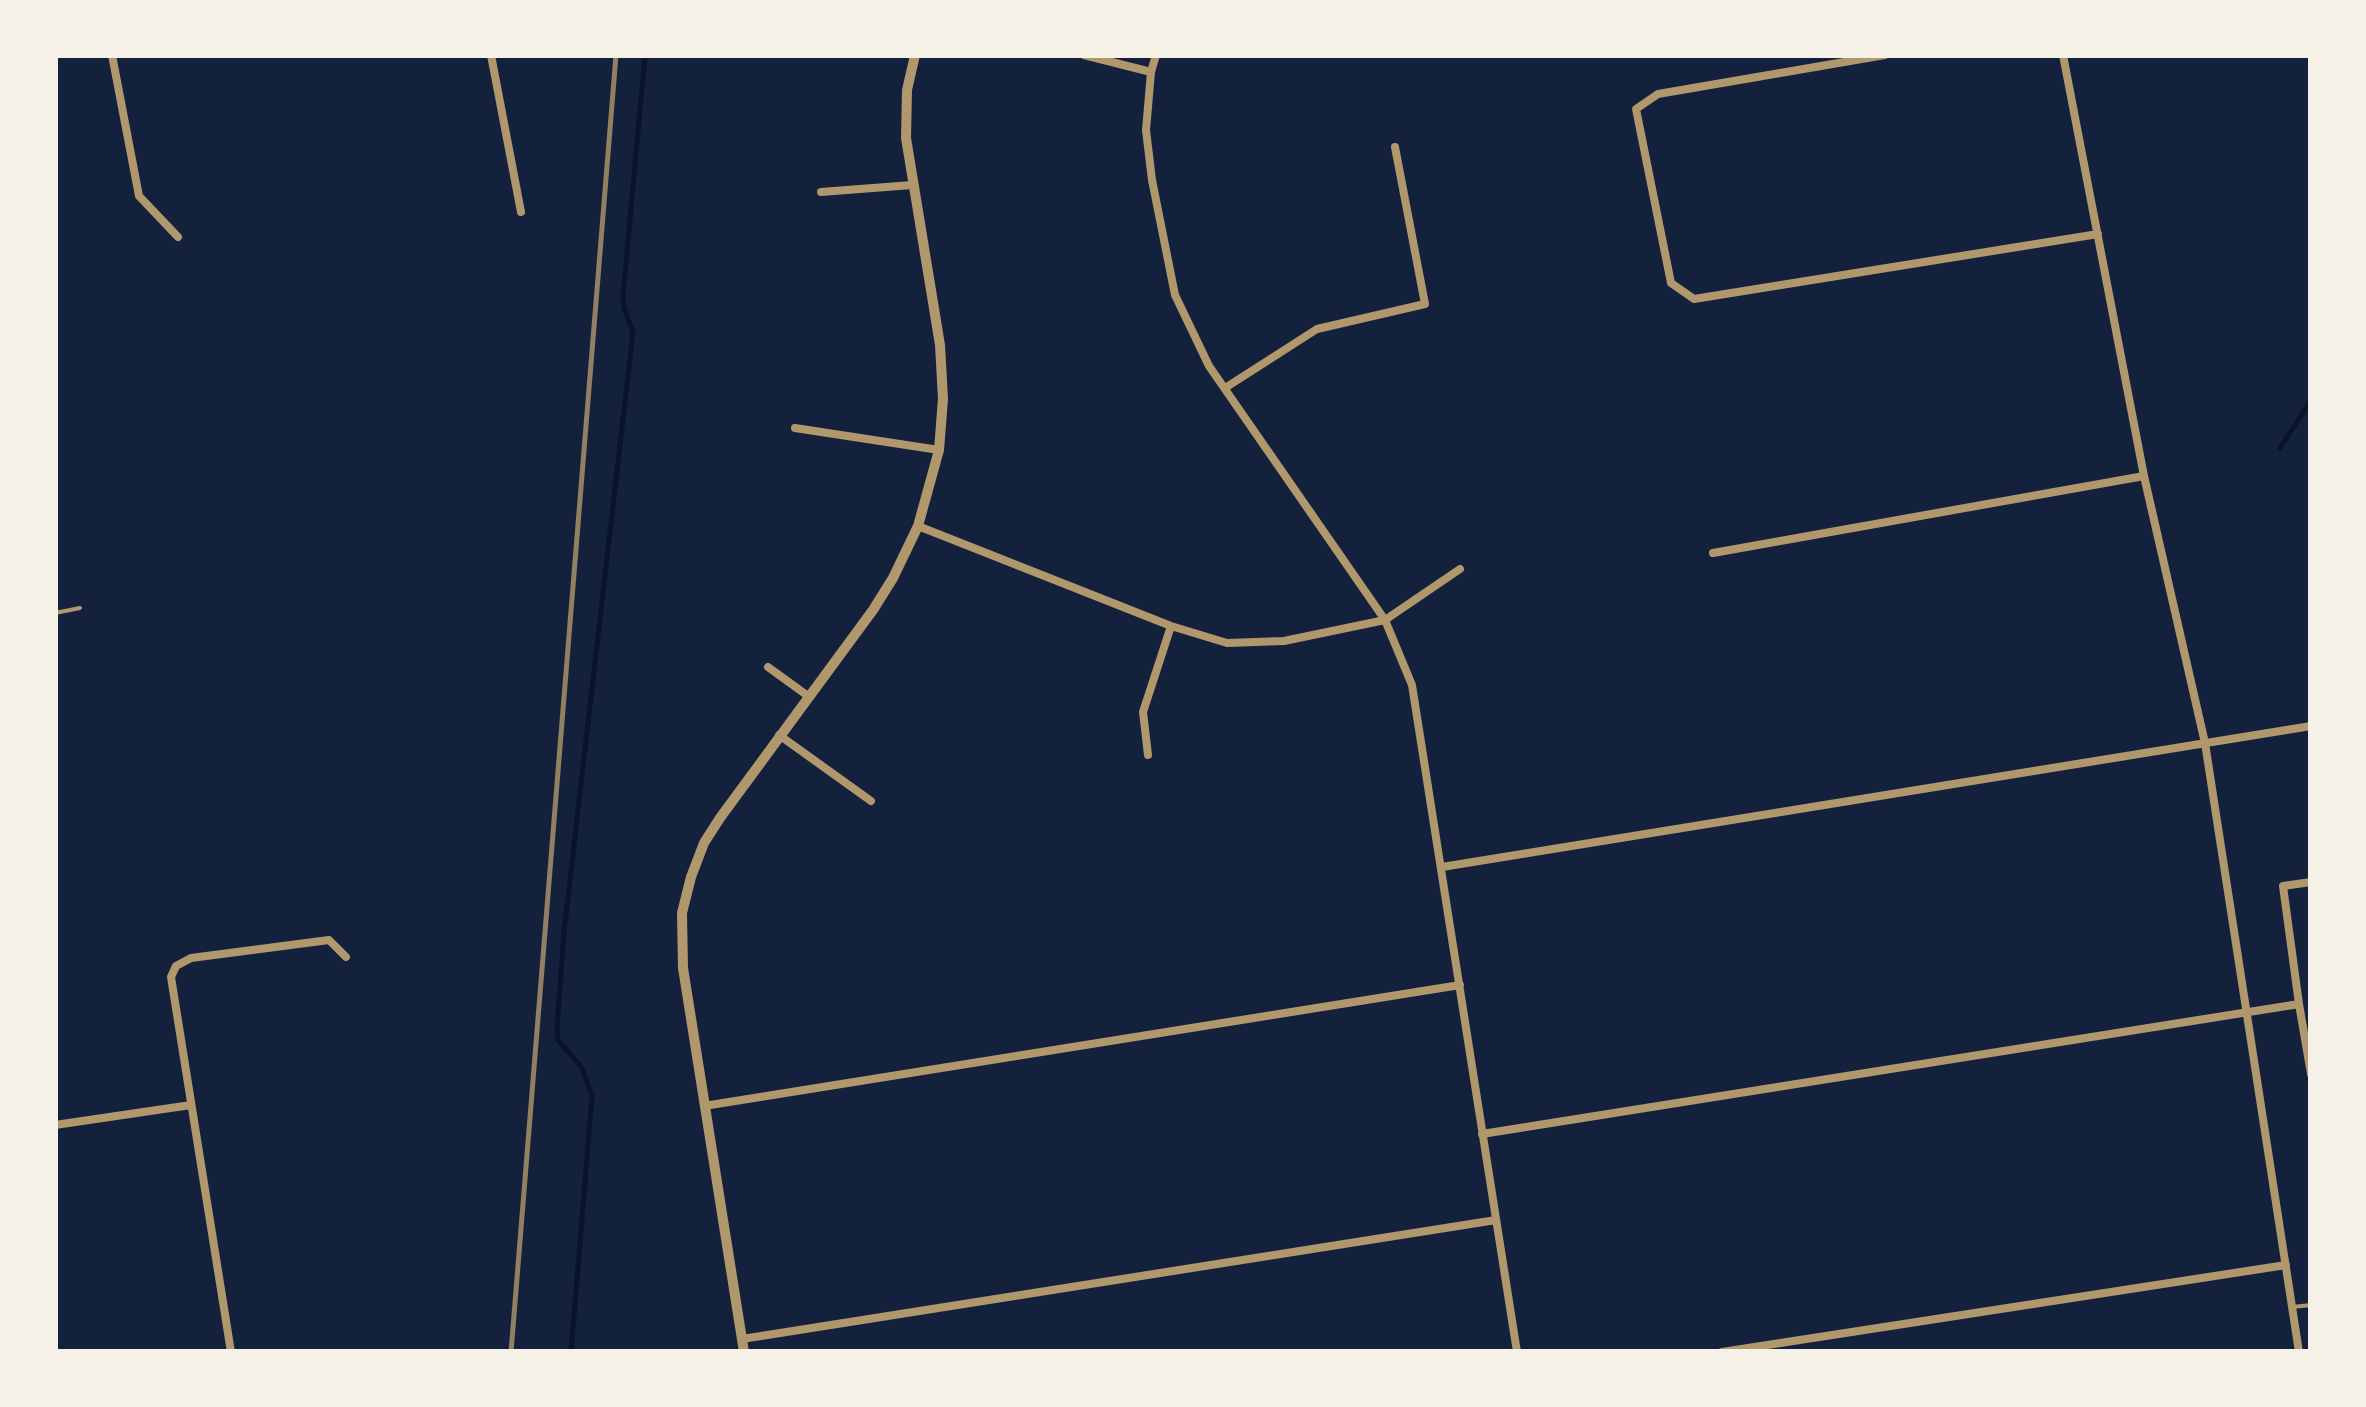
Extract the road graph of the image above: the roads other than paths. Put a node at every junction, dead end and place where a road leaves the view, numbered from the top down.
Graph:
1 (112, 55) edge
2 (490, 55) edge
3 (915, 55) edge
4 (1084, 55) edge
5 (1156, 55) edge
6 (1885, 55) edge
7 (2064, 55) edge
8 (1151, 72) junction
9 (1394, 148) dead end
10 (912, 185) junction
11 (821, 192) dead end
12 (521, 212) dead end
13 (2098, 234) junction
14 (178, 237) dead end
15 (1225, 388) junction
16 (794, 428) dead end
17 (939, 450) junction
18 (2144, 476) junction
19 (918, 526) junction
20 (1713, 552) dead end
21 (1460, 568) dead end
22 (80, 608) dead end
23 (55, 614) edge
24 (1385, 620) junction
25 (1171, 626) junction
26 (768, 667) dead end
27 (808, 696) junction
28 (2311, 726) edge
29 (779, 736) junction
30 (2205, 743) junction
31 (1148, 755) dead end
32 (871, 801) dead end
33 (1442, 867) junction
34 (2311, 882) edge
35 (346, 957) dead end
36 (1460, 985) junction
37 (2300, 1004) junction
38 (2247, 1013) junction
39 (2310, 1078) edge
40 (191, 1105) junction
41 (704, 1106) junction
42 (55, 1125) edge
43 (1482, 1134) junction
44 (1496, 1220) junction
45 (2286, 1265) junction
46 (2311, 1304) edge
47 (2292, 1307) junction
48 (742, 1339) junction
49 (231, 1352) edge
50 (744, 1352) edge
51 (1517, 1352) edge
52 (1722, 1352) edge
53 (2299, 1352) edge

1 - 14 street
2 - 12 street
3 - 10 street
4 - 8 street
5 - 8 street
6 - 13 street
7 - 13 street
8 - 15 street
9 - 15 street
10 - 11 street
10 - 17 street
13 - 18 street
15 - 24 street
16 - 17 street
17 - 19 street
18 - 20 street
18 - 30 street
19 - 25 street
19 - 27 street
21 - 24 street
22 - 23 lane
24 - 25 street
24 - 33 street
25 - 31 street
26 - 27 street
27 - 29 street
28 - 30 street
29 - 32 street
29 - 41 street
30 - 33 street
30 - 38 street
33 - 36 street
34 - 37 street
35 - 40 street
36 - 41 street
36 - 43 street
37 - 38 street
37 - 39 street
38 - 43 street
38 - 45 street
40 - 42 street
40 - 49 street
41 - 48 street
43 - 44 street
44 - 48 street
44 - 51 street
45 - 47 street
45 - 52 street
46 - 47 lane
47 - 53 street
48 - 50 street

